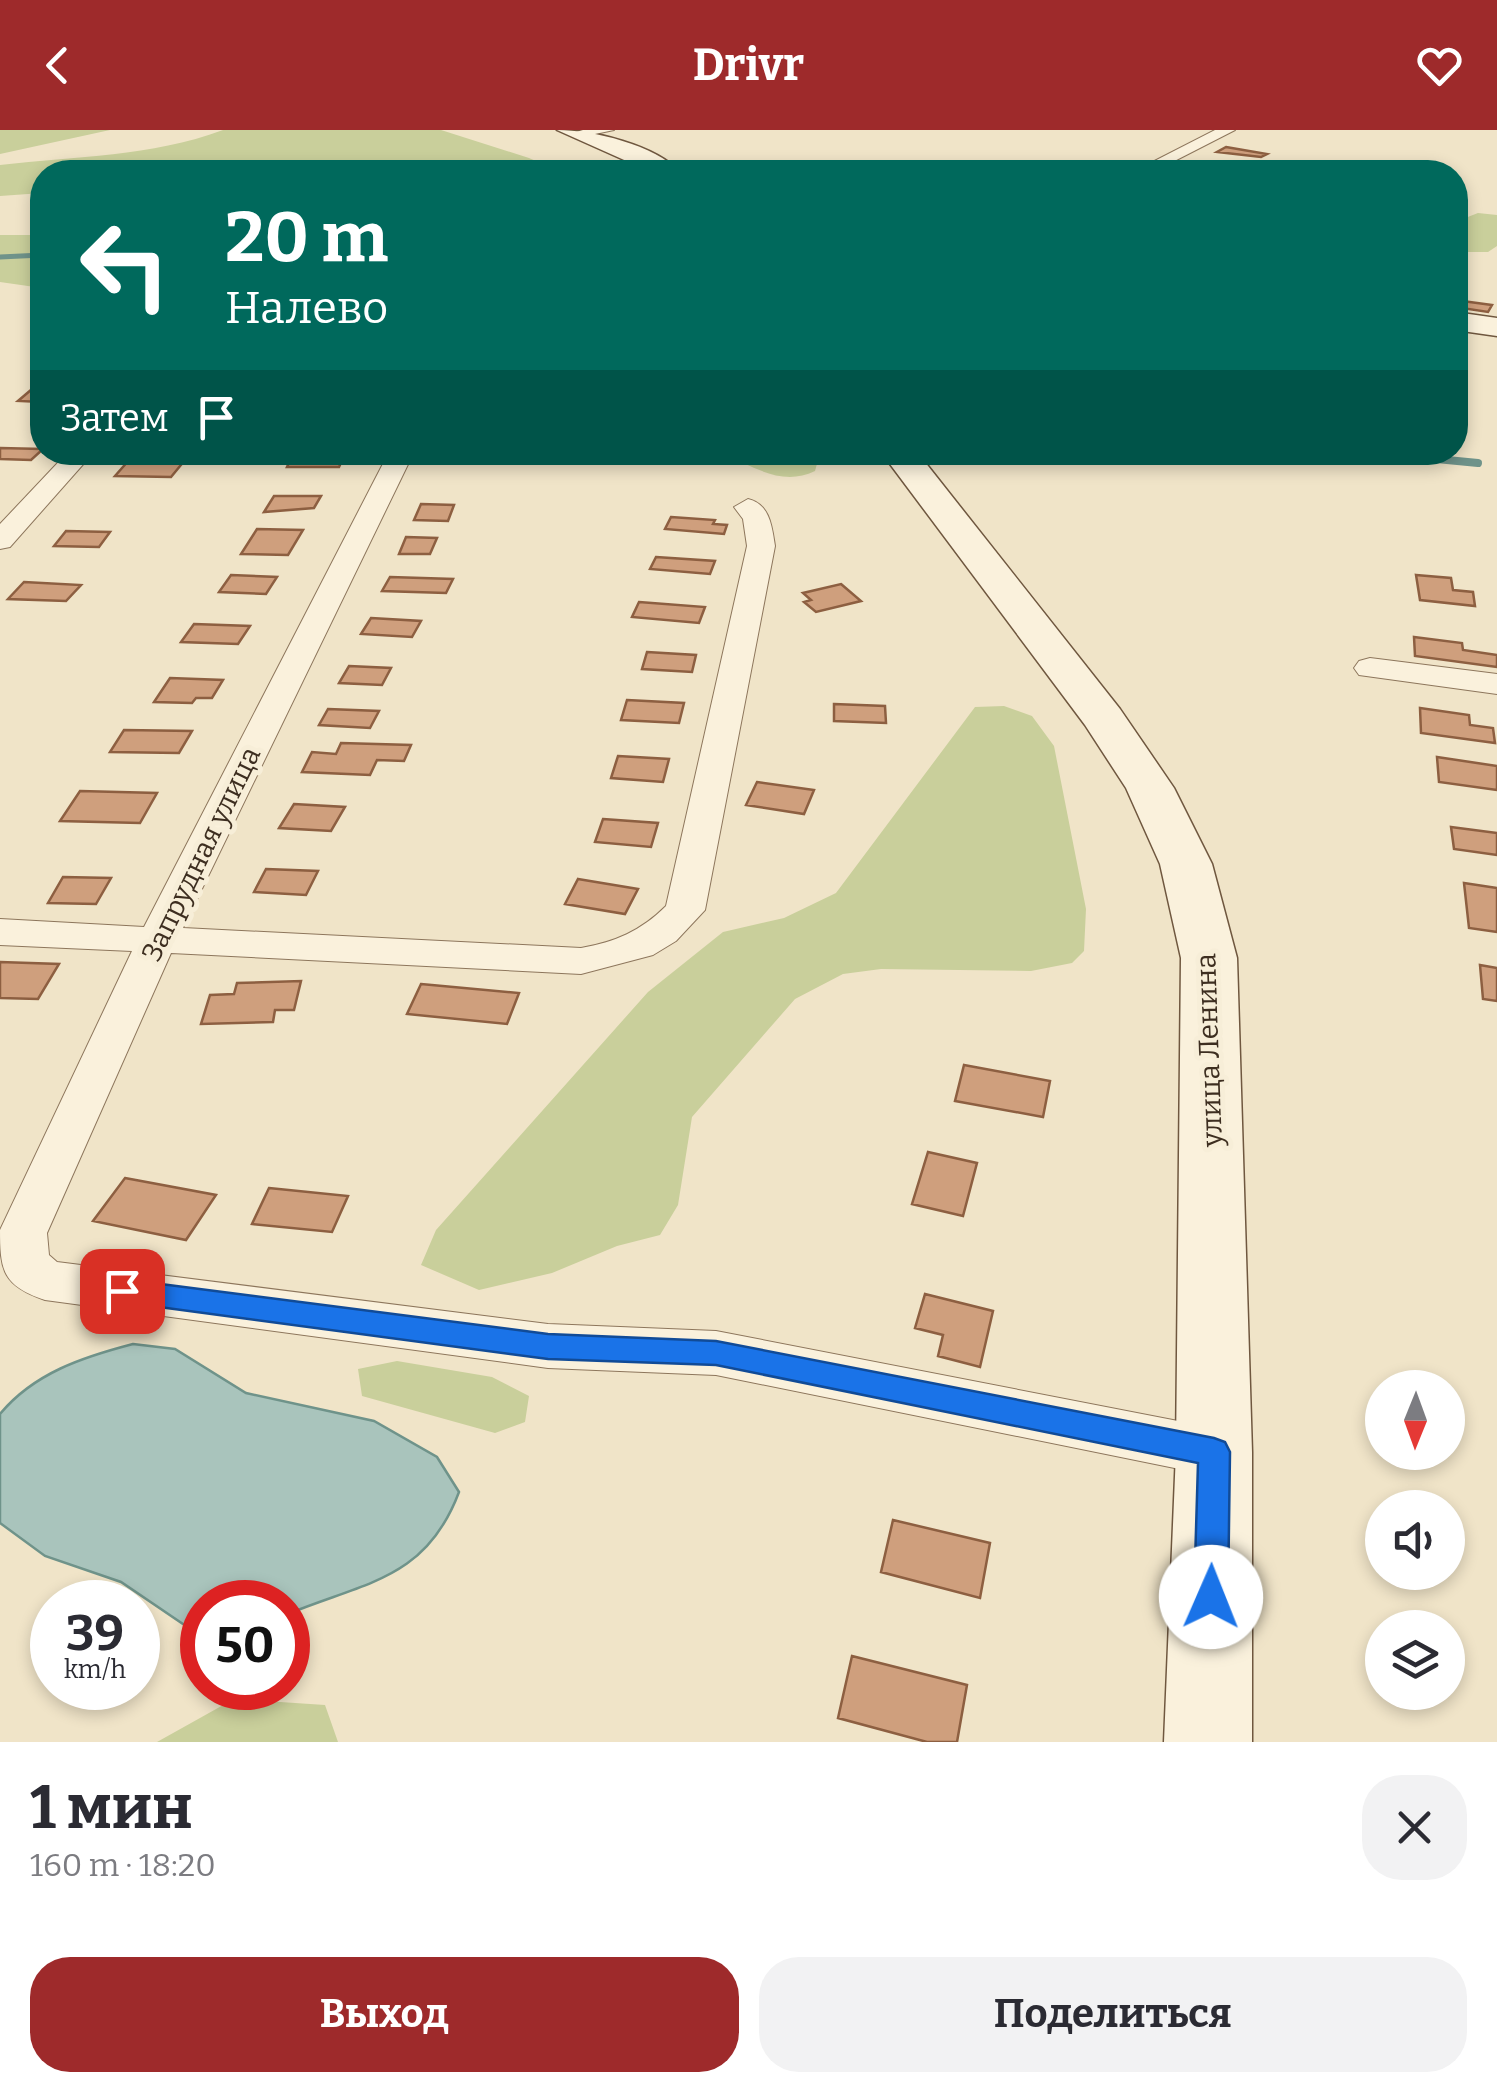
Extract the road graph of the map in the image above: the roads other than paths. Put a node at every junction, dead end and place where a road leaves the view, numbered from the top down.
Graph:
1 (606, 130) edge
2 (1227, 130) edge
3 (575, 132) edge
4 (640, 160) edge
5 (1165, 160) edge
6 (1468, 323) edge
7 (1497, 327) edge
8 (70, 465) edge
9 (395, 465) edge
10 (908, 465) edge
11 (748, 507) dead end
12 (0, 542) edge
13 (1370, 668) dead end
14 (1497, 684) edge
15 (0, 932) edge
16 (157, 940) junction
17 (1214, 1452) junction
18 (1208, 1742) edge

1 - 3 street
2 - 5 street
3 - 4 main road
6 - 7 main road
8 - 12 street
9 - 16 street, Запрудная улица
10 - 17 main road, улица Ленина
11 - 16 street
13 - 14 street
15 - 16 street
16 - 17 street, Запрудная улица
17 - 18 main road, улица Ленина

